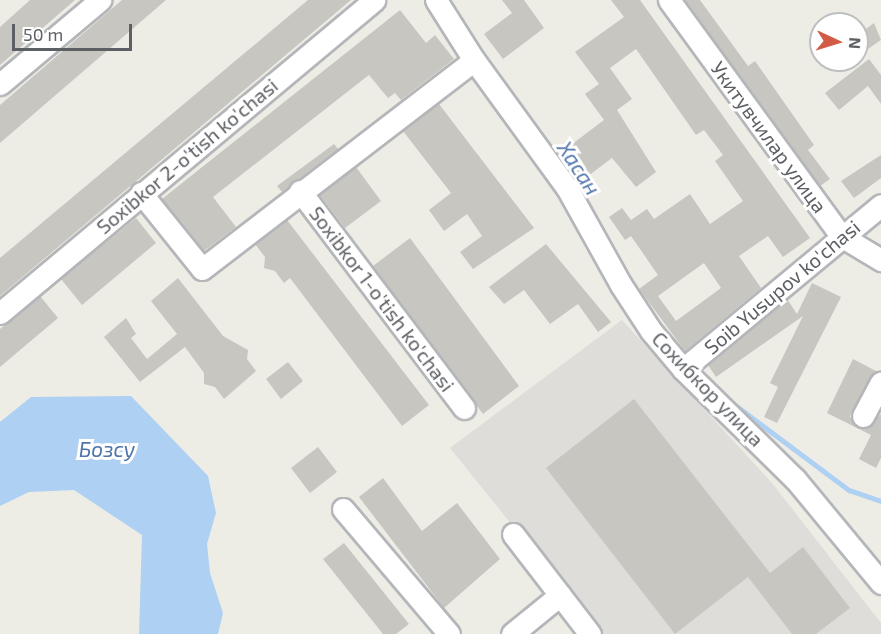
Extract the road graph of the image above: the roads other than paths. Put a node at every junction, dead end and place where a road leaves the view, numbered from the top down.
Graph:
1 (100, 0) edge
2 (375, 0) edge
3 (436, 0) edge
4 (669, 0) edge
5 (474, 60) junction
6 (0, 84) edge
7 (300, 191) junction
8 (141, 193) junction
9 (881, 205) edge
10 (841, 236) junction
11 (881, 260) edge
12 (0, 313) edge
13 (683, 369) junction
14 (881, 382) edge
15 (464, 408) dead end
16 (863, 417) dead end
17 (343, 509) dead end
18 (513, 534) dead end
19 (881, 583) edge
20 (560, 594) junction
21 (449, 634) edge
22 (512, 634) edge
23 (590, 634) edge

1 - 6 street
2 - 8 street, Soxibkor 2-o'tish ko'chasi
3 - 5 street, Сохибкор улица
4 - 10 street, Укитувчилар улица
5 - 7 street, Soxibkor 1-o'tish ko'chasi
5 - 13 street, Сохибкор улица
7 - 8 street, Soxibkor 1-o'tish ko'chasi
7 - 15 street, Soxibkor 1-o'tish ko'chasi
8 - 12 street, Soxibkor 2-o'tish ko'chasi
9 - 10 street, Soib Yusupov ko'chasi
10 - 11 street, Укитувчилар улица
10 - 13 street, Soib Yusupov ko'chasi
13 - 19 street, Сохибкор улица
14 - 16 street
17 - 21 street
18 - 20 street
20 - 22 street
20 - 23 street

